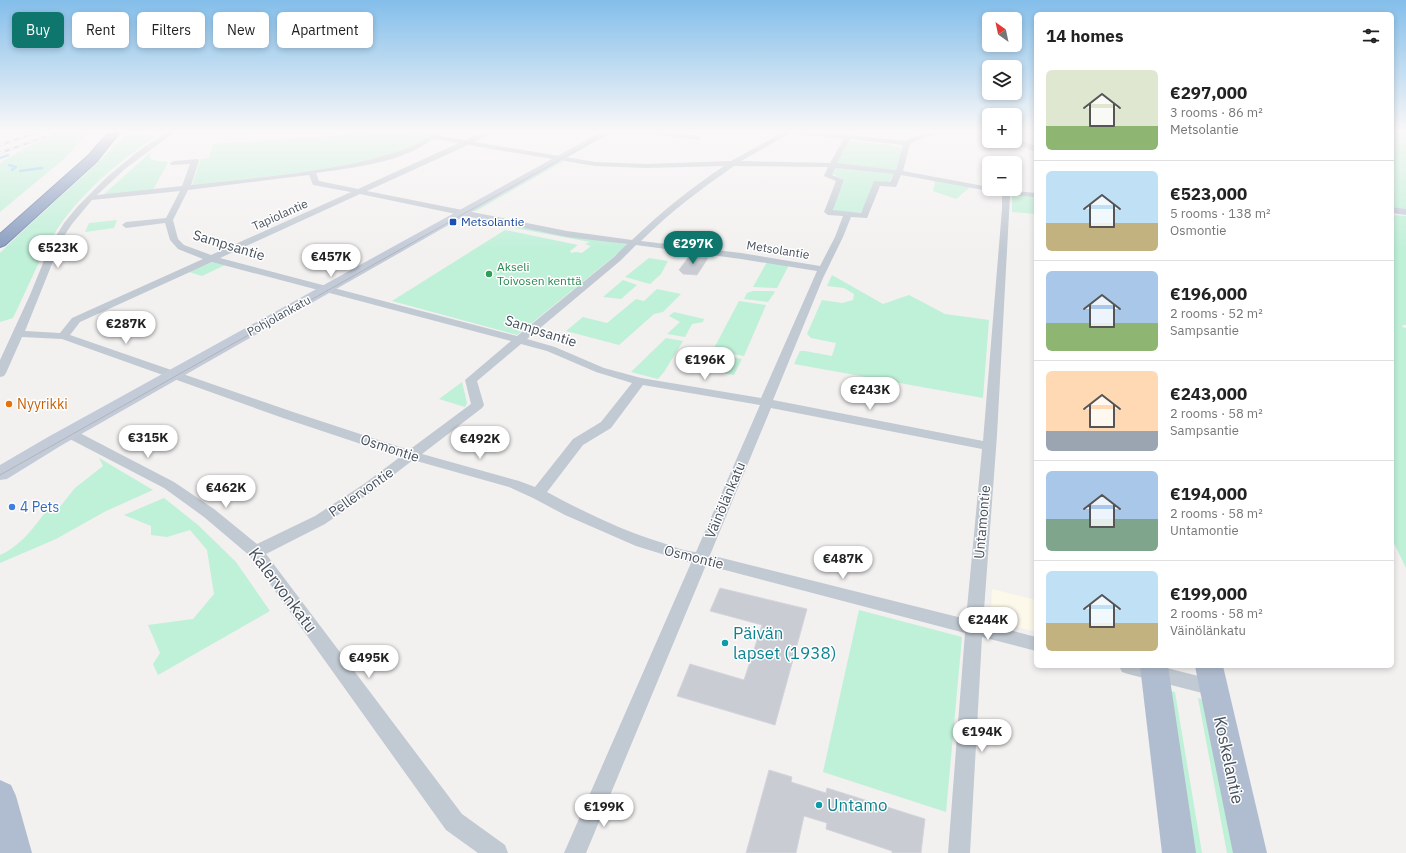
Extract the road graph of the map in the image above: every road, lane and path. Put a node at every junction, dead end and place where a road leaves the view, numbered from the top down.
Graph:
1 (59, 172) edge
2 (78, 172) edge
3 (118, 172) edge
4 (191, 172) edge
5 (312, 172) joint
6 (404, 172) edge
7 (537, 172) edge
8 (721, 172) edge
9 (830, 172) edge
10 (898, 172) joint
11 (47, 183) dead end
12 (185, 187) junction
13 (982, 188) edge
14 (360, 192) junction
15 (1022, 194) edge
16 (1034, 195) edge
17 (1006, 196) edge
18 (90, 198) junction
19 (1394, 210) edge
20 (1406, 212) edge
21 (464, 213) junction
22 (848, 214) junction
23 (169, 220) junction
24 (126, 225) dead end
25 (0, 242) edge
26 (634, 243) junction
27 (212, 259) junction
28 (822, 269) junction
29 (328, 289) junction
30 (18, 334) junction
31 (63, 336) junction
32 (518, 340) junction
33 (0, 373) edge
34 (174, 375) junction
35 (640, 381) junction
36 (767, 403) junction
37 (69, 433) junction
38 (988, 446) junction
39 (412, 456) junction
40 (4, 470) edge
41 (538, 494) junction
42 (256, 552) junction
43 (700, 558) junction
44 (968, 627) junction
45 (1034, 644) edge
46 (1145, 668) edge
47 (1211, 677) edge
48 (0, 796) edge
49 (15, 853) edge
50 (497, 853) edge
51 (575, 853) edge
52 (959, 853) edge
53 (1179, 853) edge
54 (1250, 853) edge

1 - 11 highway
2 - 25 highway
3 - 18 street
4 - 12 street
5 - 12 street
5 - 14 street, Metsolantie
6 - 14 street, Tapiolantie
7 - 21 street, Pohjolankatu
8 - 26 street, Pellervontie
9 - 22 street
10 - 13 street
10 - 22 street
12 - 18 street
12 - 23 street
14 - 21 street, Metsolantie
14 - 27 street, Tapiolantie
15 - 16 street
17 - 38 street, Untamontie
18 - 30 street
19 - 20 street
21 - 26 street, Metsolantie
21 - 29 street, Pohjolankatu
22 - 28 street, Väinölänkatu
23 - 24 street
23 - 27 street, Sampsantie
26 - 28 street, Metsolantie
26 - 32 street, Pellervontie
27 - 29 street, Sampsantie
27 - 31 street, Tapiolantie
28 - 36 street, Väinölänkatu
29 - 32 street, Sampsantie
29 - 34 street, Pohjolankatu
30 - 31 street, Osmontie
30 - 33 street
31 - 34 street, Osmontie
32 - 35 street, Sampsantie
32 - 39 street, Pellervontie
34 - 37 street, Pohjolankatu
34 - 39 street, Osmontie
35 - 36 street, Sampsantie
35 - 41 street
36 - 38 street, Sampsantie
36 - 43 street, Väinölänkatu
37 - 40 street, Pohjolankatu
37 - 42 street, Kalervonkatu
38 - 44 street, Untamontie
39 - 41 street, Osmontie
39 - 42 street, Pellervontie
41 - 43 street, Osmontie
42 - 50 street, Kalervonkatu
43 - 44 street, Osmontie
43 - 51 street, Väinölänkatu
44 - 45 street, Osmontie
44 - 52 street, Untamontie
46 - 47 street
46 - 53 main road
47 - 54 main road, Koskelantie
48 - 49 main road

